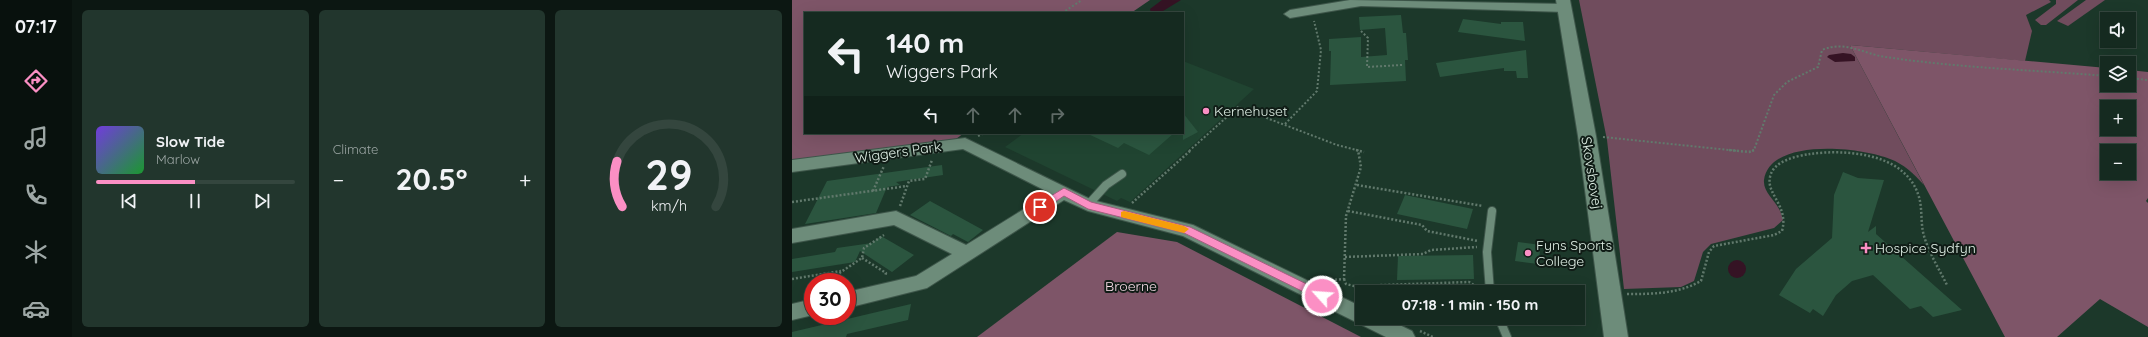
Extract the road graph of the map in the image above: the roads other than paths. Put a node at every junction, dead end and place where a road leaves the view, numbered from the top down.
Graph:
1 (1564, 4) edge
2 (1290, 14) dead end
3 (792, 166) edge
4 (1122, 174) dead end
5 (1064, 192) junction
6 (1088, 205) junction
7 (1492, 211) road end
8 (792, 236) edge
9 (966, 253) junction
10 (1488, 285) edge
11 (856, 298) edge
12 (804, 309) edge
13 (792, 312) edge
14 (1355, 313) edge
15 (1380, 325) edge
16 (1502, 325) edge
17 (1405, 337) edge
18 (1507, 337) edge
19 (1616, 337) edge

1 - 2 street, Skovsbovej
1 - 19 street, Skovsbovej
3 - 5 street, Wiggers Park
4 - 6 lane
5 - 6 street, Wiggers Park
5 - 9 street
6 - 14 street, Wiggers Park
7 - 10 lane
8 - 9 street
9 - 11 street
12 - 13 street
15 - 17 street
16 - 18 lane

